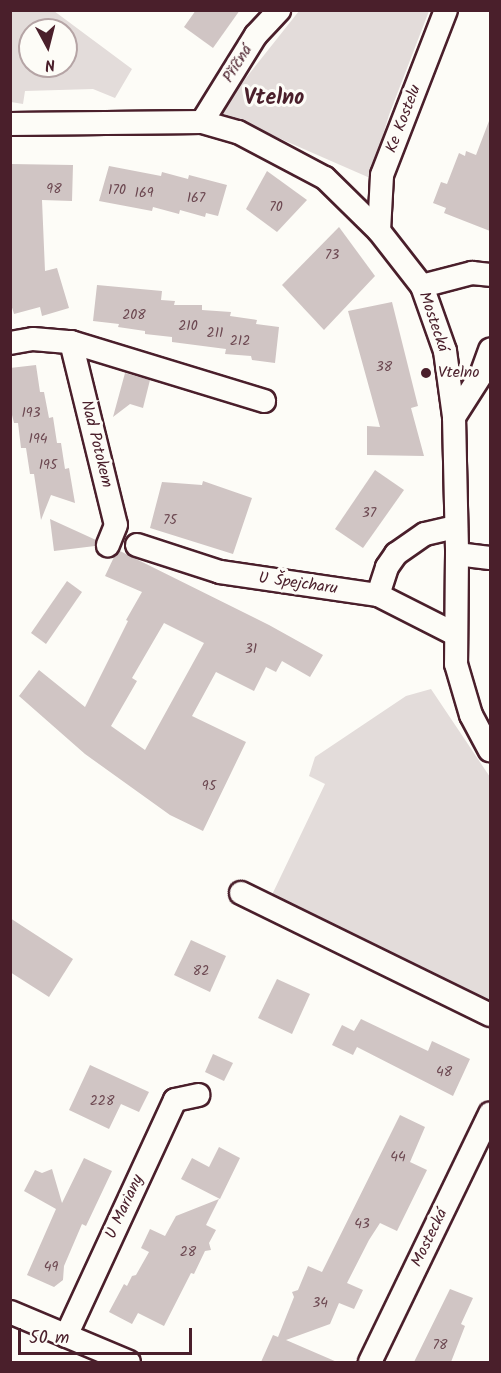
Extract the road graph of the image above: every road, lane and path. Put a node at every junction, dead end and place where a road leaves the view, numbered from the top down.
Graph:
1 (279, 10) edge
2 (446, 10) edge
3 (202, 122) junction
4 (10, 124) edge
5 (379, 231) junction
6 (490, 275) edge
7 (422, 286) junction
8 (71, 342) junction
9 (10, 343) edge
10 (490, 350) edge
11 (264, 401) dead end
12 (454, 417) junction
13 (456, 526) junction
14 (108, 545) dead end
15 (137, 546) dead end
16 (457, 554) junction
17 (490, 558) edge
18 (378, 595) junction
19 (455, 634) junction
20 (490, 750) edge
21 (241, 893) dead end
22 (490, 1015) edge
23 (198, 1095) dead end
24 (490, 1114) edge
25 (10, 1312) edge
26 (66, 1336) junction
27 (129, 1362) edge
28 (370, 1362) edge

1 - 3 street, Příčná
2 - 5 street, Ke Kostelu
3 - 4 street, Mostecká
3 - 5 street, Mostecká
5 - 7 street, Mostecká
6 - 7 street
7 - 12 street, Mostecká
8 - 9 street
8 - 11 street
8 - 14 street, Nad Potokem
10 - 12 street
12 - 13 street, Mostecká
13 - 16 street, Mostecká
13 - 18 street
15 - 18 street, U Špejcharu
16 - 17 street
16 - 19 street, Mostecká
18 - 19 street, U Špejcharu
19 - 20 street, Mostecká
21 - 22 street
23 - 26 street, U Mariany
24 - 28 street, Mostecká
25 - 26 street
26 - 27 street

